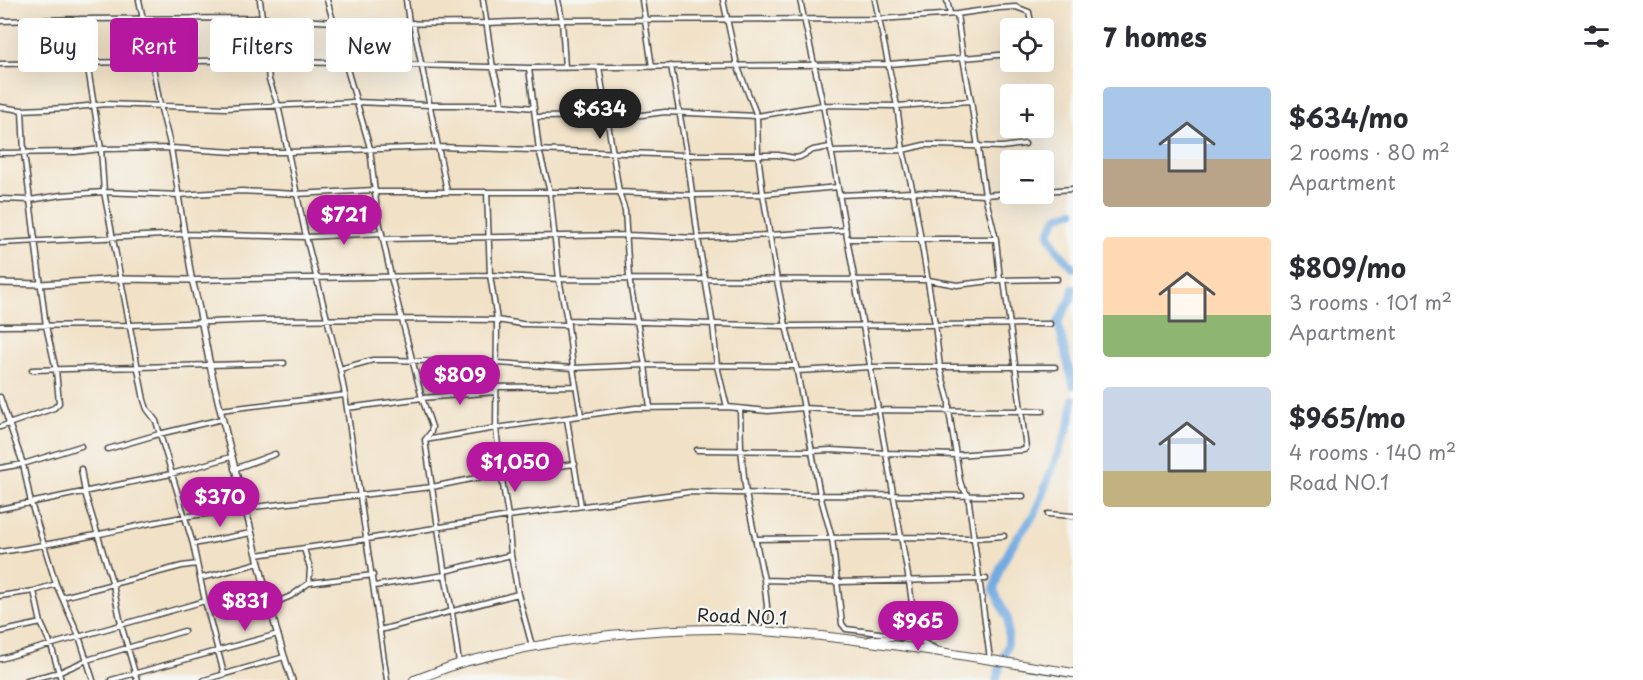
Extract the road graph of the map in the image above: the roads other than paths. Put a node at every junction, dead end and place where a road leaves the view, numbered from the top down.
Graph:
1 (139, 0) edge
2 (260, 0) edge
3 (327, 0) edge
4 (406, 0) edge
5 (483, 0) edge
6 (558, 0) edge
7 (642, 0) edge
8 (723, 0) edge
9 (800, 0) edge
10 (875, 0) edge
11 (947, 0) edge
12 (957, 14) junction
13 (950, 15) junction
14 (143, 18) edge
15 (262, 18) edge
16 (332, 18) edge
17 (410, 18) edge
18 (1030, 18) edge
19 (879, 19) junction
20 (562, 20) junction
21 (645, 20) junction
22 (804, 20) junction
23 (0, 21) edge
24 (18, 21) edge
25 (726, 21) junction
26 (412, 23) edge
27 (487, 23) junction
28 (412, 27) edge
29 (1000, 55) edge
30 (963, 58) junction
31 (813, 63) junction
32 (0, 64) edge
33 (18, 64) edge
34 (889, 64) junction
35 (412, 65) edge
36 (422, 65) junction
37 (737, 65) junction
38 (671, 66) junction
39 (652, 67) junction
40 (493, 68) junction
41 (529, 68) junction
42 (565, 68) junction
43 (599, 68) junction
44 (88, 72) edge
45 (154, 72) edge
46 (268, 72) edge
47 (348, 72) edge
48 (971, 101) junction
49 (356, 102) junction
50 (93, 104) junction
51 (160, 105) junction
52 (278, 105) junction
53 (430, 105) junction
54 (502, 105) junction
55 (823, 105) junction
56 (897, 106) junction
57 (0, 107) edge
58 (534, 108) junction
59 (22, 110) junction
60 (680, 113) junction
61 (606, 116) junction
62 (757, 116) junction
63 (535, 117) junction
64 (1025, 144) dead end
65 (978, 146) junction
66 (439, 147) junction
67 (171, 148) junction
68 (370, 148) junction
69 (101, 149) junction
70 (539, 150) junction
71 (831, 150) junction
72 (903, 150) junction
73 (289, 152) junction
74 (612, 152) junction
75 (0, 153) edge
76 (24, 153) junction
77 (758, 154) junction
78 (687, 155) junction
79 (838, 187) junction
80 (1073, 189) edge
81 (1054, 190) edge
82 (375, 191) junction
83 (447, 191) junction
84 (104, 192) junction
85 (487, 192) junction
86 (550, 192) junction
87 (619, 192) junction
88 (913, 192) junction
89 (296, 194) junction
90 (763, 194) junction
91 (1000, 194) edge
92 (179, 195) junction
93 (692, 195) junction
94 (839, 195) junction
95 (985, 195) junction
96 (0, 199) edge
97 (30, 200) junction
98 (846, 230) junction
99 (382, 233) junction
100 (184, 234) junction
101 (627, 235) junction
102 (770, 235) junction
103 (553, 236) junction
104 (112, 237) junction
105 (306, 237) junction
106 (488, 237) junction
107 (698, 238) junction
108 (384, 239) junction
109 (848, 239) junction
110 (920, 239) junction
111 (996, 239) junction
112 (36, 242) junction
113 (0, 243) edge
114 (490, 275) junction
115 (391, 277) junction
116 (629, 278) junction
117 (120, 279) junction
118 (317, 279) junction
119 (559, 279) junction
120 (853, 279) junction
121 (1057, 279) dead end
122 (192, 280) junction
123 (705, 280) junction
124 (777, 280) junction
125 (928, 280) junction
126 (1002, 280) junction
127 (0, 283) edge
128 (41, 284) junction
129 (402, 320) junction
130 (497, 320) junction
131 (328, 321) junction
132 (568, 322) junction
133 (638, 322) junction
134 (202, 323) junction
135 (935, 324) junction
136 (1010, 324) junction
137 (1050, 324) dead end
138 (130, 325) junction
139 (713, 325) junction
140 (0, 326) edge
141 (46, 326) junction
142 (786, 326) junction
143 (864, 326) junction
144 (412, 360) junction
145 (284, 363) dead end
146 (497, 363) junction
147 (209, 364) junction
148 (645, 365) junction
149 (717, 366) junction
150 (1016, 366) junction
151 (871, 367) junction
152 (1055, 367) dead end
153 (137, 368) junction
154 (573, 368) junction
155 (940, 368) junction
156 (340, 369) junction
157 (796, 369) junction
158 (32, 370) dead end
159 (56, 370) junction
160 (576, 386) junction
161 (496, 389) junction
162 (345, 395) junction
163 (0, 398) edge
164 (422, 398) junction
165 (727, 407) junction
166 (347, 408) junction
167 (650, 408) junction
168 (740, 408) junction
169 (803, 408) junction
170 (220, 410) junction
171 (878, 410) junction
172 (949, 411) junction
173 (1043, 411) dead end
174 (1022, 412) junction
175 (581, 415) junction
176 (222, 419) junction
177 (567, 419) junction
178 (10, 423) junction
179 (0, 427) edge
180 (496, 428) junction
181 (159, 434) junction
182 (425, 440) junction
183 (81, 446) dead end
184 (108, 449) dead end
185 (741, 449) junction
186 (697, 450) dead end
187 (812, 451) junction
188 (886, 453) junction
189 (275, 454) dead end
190 (956, 455) junction
191 (231, 457) junction
192 (23, 464) junction
193 (575, 464) junction
194 (0, 468) edge
195 (81, 469) dead end
196 (234, 469) junction
197 (501, 473) junction
198 (171, 474) junction
199 (432, 487) junction
200 (85, 493) junction
201 (360, 494) junction
202 (746, 494) junction
203 (820, 495) junction
204 (893, 495) junction
205 (968, 495) junction
206 (1023, 496) dead end
207 (31, 503) junction
208 (581, 506) junction
209 (0, 509) edge
210 (246, 510) junction
211 (1048, 514) dead end
212 (184, 516) junction
213 (508, 516) junction
214 (1073, 516) edge
215 (439, 528) junction
216 (251, 533) junction
217 (98, 535) junction
218 (1005, 536) dead end
219 (901, 537) junction
220 (832, 538) junction
221 (974, 538) junction
222 (367, 539) junction
223 (756, 539) junction
224 (193, 544) junction
225 (45, 546) junction
226 (304, 549) junction
227 (0, 552) edge
228 (257, 555) junction
229 (511, 555) junction
230 (258, 563) junction
231 (197, 564) junction
232 (445, 573) junction
233 (373, 574) junction
234 (200, 578) junction
235 (986, 579) dead end
236 (764, 580) junction
237 (979, 580) junction
238 (909, 581) junction
239 (837, 582) junction
240 (309, 583) junction
241 (56, 584) junction
242 (113, 585) junction
243 (374, 586) junction
244 (34, 591) junction
245 (265, 592) junction
246 (518, 594) junction
247 (0, 596) edge
248 (63, 597) junction
249 (205, 601) junction
250 (269, 605) junction
251 (207, 608) junction
252 (452, 612) junction
253 (42, 623) junction
254 (121, 624) junction
255 (380, 630) junction
256 (765, 630) junction
257 (184, 631) dead end
258 (910, 631) junction
259 (0, 632) edge
260 (278, 634) junction
261 (79, 636) junction
262 (906, 636) junction
263 (865, 641) junction
264 (51, 645) junction
265 (532, 646) junction
266 (128, 647) junction
267 (217, 651) junction
268 (944, 652) junction
269 (284, 657) junction
270 (0, 659) edge
271 (990, 659) junction
272 (87, 660) junction
273 (459, 664) junction
274 (60, 672) junction
275 (1073, 673) edge
276 (135, 674) junction
277 (224, 674) junction
278 (27, 680) edge
279 (61, 680) edge
280 (93, 680) edge
281 (111, 680) edge
282 (137, 680) edge
283 (204, 680) edge
284 (292, 680) edge
285 (387, 680) edge
286 (414, 680) edge

1 - 14 street
2 - 15 street
3 - 16 street
4 - 17 street
5 - 27 street
6 - 20 street
7 - 21 street
8 - 25 street
9 - 22 street
10 - 19 street
11 - 13 street
12 - 13 street
12 - 18 street
12 - 30 street
13 - 19 street
19 - 22 street
19 - 34 street
20 - 21 street
20 - 27 street
20 - 42 street
21 - 25 street
21 - 39 street
22 - 25 street
22 - 31 street
23 - 24 street
25 - 37 street
26 - 27 street
27 - 40 street
28 - 36 street
29 - 30 street
30 - 34 street
30 - 48 street
31 - 34 street
31 - 37 street
31 - 55 street
32 - 33 street
34 - 56 street
35 - 36 street
36 - 40 street
36 - 53 street
37 - 38 street
37 - 62 street
38 - 39 street
38 - 60 street
39 - 43 street
40 - 41 street
40 - 54 street
41 - 42 street
41 - 58 street
42 - 43 street
43 - 61 street
44 - 50 street
45 - 51 street
46 - 52 street
47 - 49 street
48 - 56 street
48 - 65 street
49 - 52 street
49 - 53 street
49 - 68 street
50 - 51 street
50 - 59 street
50 - 69 street
51 - 52 street
51 - 67 street
52 - 73 street
53 - 54 street
53 - 66 street
54 - 58 street
55 - 56 street
55 - 62 street
55 - 71 street
56 - 72 street
57 - 59 street
58 - 63 street
59 - 76 street
60 - 61 street
60 - 62 street
60 - 78 street
61 - 63 street
61 - 74 street
62 - 77 street
63 - 70 street
64 - 65 street
65 - 72 street
65 - 95 street
66 - 68 street
66 - 70 street
66 - 83 street
67 - 69 street
67 - 73 street
67 - 92 street
68 - 73 street
68 - 82 street
69 - 76 street
69 - 84 street
70 - 74 street
70 - 86 street
71 - 72 street
71 - 77 street
71 - 79 street
72 - 88 street
73 - 89 street
74 - 78 street
74 - 87 street
75 - 76 street
76 - 97 street
77 - 78 street
77 - 90 street
78 - 93 street
79 - 90 street
79 - 94 street
80 - 81 street
82 - 83 street
82 - 89 street
82 - 99 street
83 - 85 street
84 - 92 street
84 - 97 street
84 - 104 street
85 - 86 street
85 - 106 street
86 - 87 street
86 - 103 street
87 - 93 street
87 - 101 street
88 - 94 street
88 - 95 street
88 - 110 street
89 - 92 street
89 - 105 street
90 - 93 street
90 - 102 street
91 - 95 street
92 - 100 street
93 - 107 street
94 - 98 street
95 - 111 street
96 - 97 street
97 - 112 street
98 - 102 street
98 - 109 street
99 - 105 street
99 - 108 street
100 - 104 street
100 - 105 street
100 - 122 street
101 - 103 street
101 - 107 street
101 - 116 street
102 - 107 street
102 - 124 street
103 - 106 street
103 - 119 street
104 - 112 street
104 - 117 street
105 - 118 street
106 - 108 street
106 - 114 street
107 - 123 street
108 - 115 street
109 - 110 street
109 - 120 street
110 - 111 street
110 - 125 street
111 - 126 street
112 - 113 street
112 - 128 street
114 - 115 street
114 - 119 street
114 - 130 street
115 - 118 street
115 - 129 street
116 - 119 street
116 - 123 street
116 - 133 street
117 - 122 street
117 - 128 street
117 - 138 street
118 - 122 street
118 - 131 street
119 - 132 street
120 - 124 street
120 - 125 street
120 - 143 street
121 - 126 street
122 - 134 street
123 - 124 street
123 - 139 street
124 - 142 street
125 - 126 street
125 - 135 street
126 - 136 street
127 - 128 street
128 - 141 street
129 - 130 street
129 - 131 street
129 - 144 street
130 - 132 street
130 - 146 street
131 - 134 street
131 - 156 street
132 - 133 street
132 - 154 street
133 - 139 street
133 - 148 street
134 - 138 street
134 - 147 street
135 - 136 street
135 - 143 street
135 - 155 street
136 - 137 street
136 - 150 street
138 - 141 street
138 - 153 street
139 - 142 street
139 - 149 street
140 - 141 street
141 - 159 street
142 - 143 street
142 - 157 street
143 - 151 street
144 - 146 street
144 - 156 street
144 - 164 street
145 - 147 street
146 - 154 street
146 - 161 street
147 - 153 street
147 - 170 street
148 - 149 street
148 - 154 street
148 - 167 street
149 - 157 street
149 - 165 street
150 - 152 street
150 - 155 street
150 - 174 street
151 - 155 street
151 - 157 street
151 - 171 street
153 - 159 street
153 - 181 street
154 - 160 street
155 - 172 street
156 - 162 street
157 - 169 street
158 - 159 street
159 - 178 street
160 - 161 street
160 - 175 street
161 - 164 street
161 - 180 street
162 - 166 street
162 - 170 street
163 - 178 street
164 - 166 street
164 - 182 street
165 - 167 street
165 - 168 street
166 - 201 street
167 - 175 street
168 - 169 street
168 - 185 street
169 - 171 street
169 - 187 street
170 - 176 street
171 - 172 street
171 - 188 street
172 - 174 street
172 - 190 street
173 - 174 street
174 - 190 street
175 - 177 street
176 - 181 street
176 - 191 street
177 - 180 street
177 - 193 street
178 - 179 street
178 - 192 street
180 - 182 street
180 - 197 street
181 - 184 street
181 - 198 street
182 - 199 street
183 - 192 street
185 - 186 street
185 - 187 street
185 - 202 street
187 - 188 street
187 - 203 street
188 - 190 street
188 - 204 street
189 - 196 street
190 - 205 street
191 - 196 street
191 - 198 street
192 - 194 street
192 - 207 street
193 - 197 street
193 - 208 street
195 - 200 street
196 - 210 street
197 - 199 street
197 - 213 street
198 - 200 street
198 - 212 street
199 - 201 street
199 - 215 street
200 - 207 street
200 - 217 street
201 - 210 street
201 - 222 street
202 - 203 street
202 - 208 street
202 - 223 street
203 - 204 street
203 - 220 street
204 - 205 street
204 - 219 street
205 - 206 street
205 - 221 street
207 - 209 street
207 - 225 street
208 - 213 street
210 - 212 street
210 - 216 street
211 - 214 street
212 - 217 street
212 - 224 street
213 - 215 street
213 - 229 street
215 - 222 street
215 - 232 street
216 - 224 street
216 - 228 street
217 - 225 street
217 - 242 street
218 - 221 street
219 - 220 street
219 - 221 street
219 - 238 street
220 - 223 street
220 - 239 street
221 - 237 street
222 - 226 street
222 - 233 street
223 - 236 street
224 - 231 street
225 - 227 street
225 - 241 street
226 - 228 street
226 - 240 street
228 - 230 street
229 - 232 street
229 - 246 street
230 - 234 street
230 - 245 street
231 - 234 street
231 - 242 street
232 - 243 street
232 - 252 street
233 - 240 street
233 - 243 street
234 - 249 street
235 - 237 street
236 - 239 street
236 - 256 street
237 - 238 street
237 - 271 street
238 - 239 street
238 - 258 street
239 - 262 street
240 - 250 street
241 - 244 street
241 - 248 street
242 - 248 street
242 - 254 street
243 - 255 street
244 - 247 street
244 - 253 street
245 - 250 street
245 - 251 street
246 - 252 street
246 - 265 street
248 - 261 street
249 - 251 street
249 - 254 street
250 - 260 street
251 - 267 street
252 - 255 street
252 - 273 street
253 - 259 street
253 - 264 street
254 - 261 street
254 - 266 street
255 - 285 street
256 - 263 highway, Road NO.1
256 - 265 highway, Road NO.1
257 - 266 street
258 - 262 street
258 - 268 street
260 - 267 street
260 - 269 street
261 - 264 street
261 - 272 street
262 - 263 street
263 - 268 highway, Road NO.1
264 - 270 street
264 - 274 street
265 - 273 highway, Road NO.1
266 - 272 street
266 - 276 street
267 - 276 street
267 - 277 street
268 - 271 highway, Road NO.1
269 - 277 street
269 - 284 street
271 - 275 highway, Road NO.1
272 - 274 street
272 - 280 street
273 - 286 highway, Road NO.1
274 - 278 street
274 - 279 street
276 - 281 street
276 - 282 street
277 - 283 street

